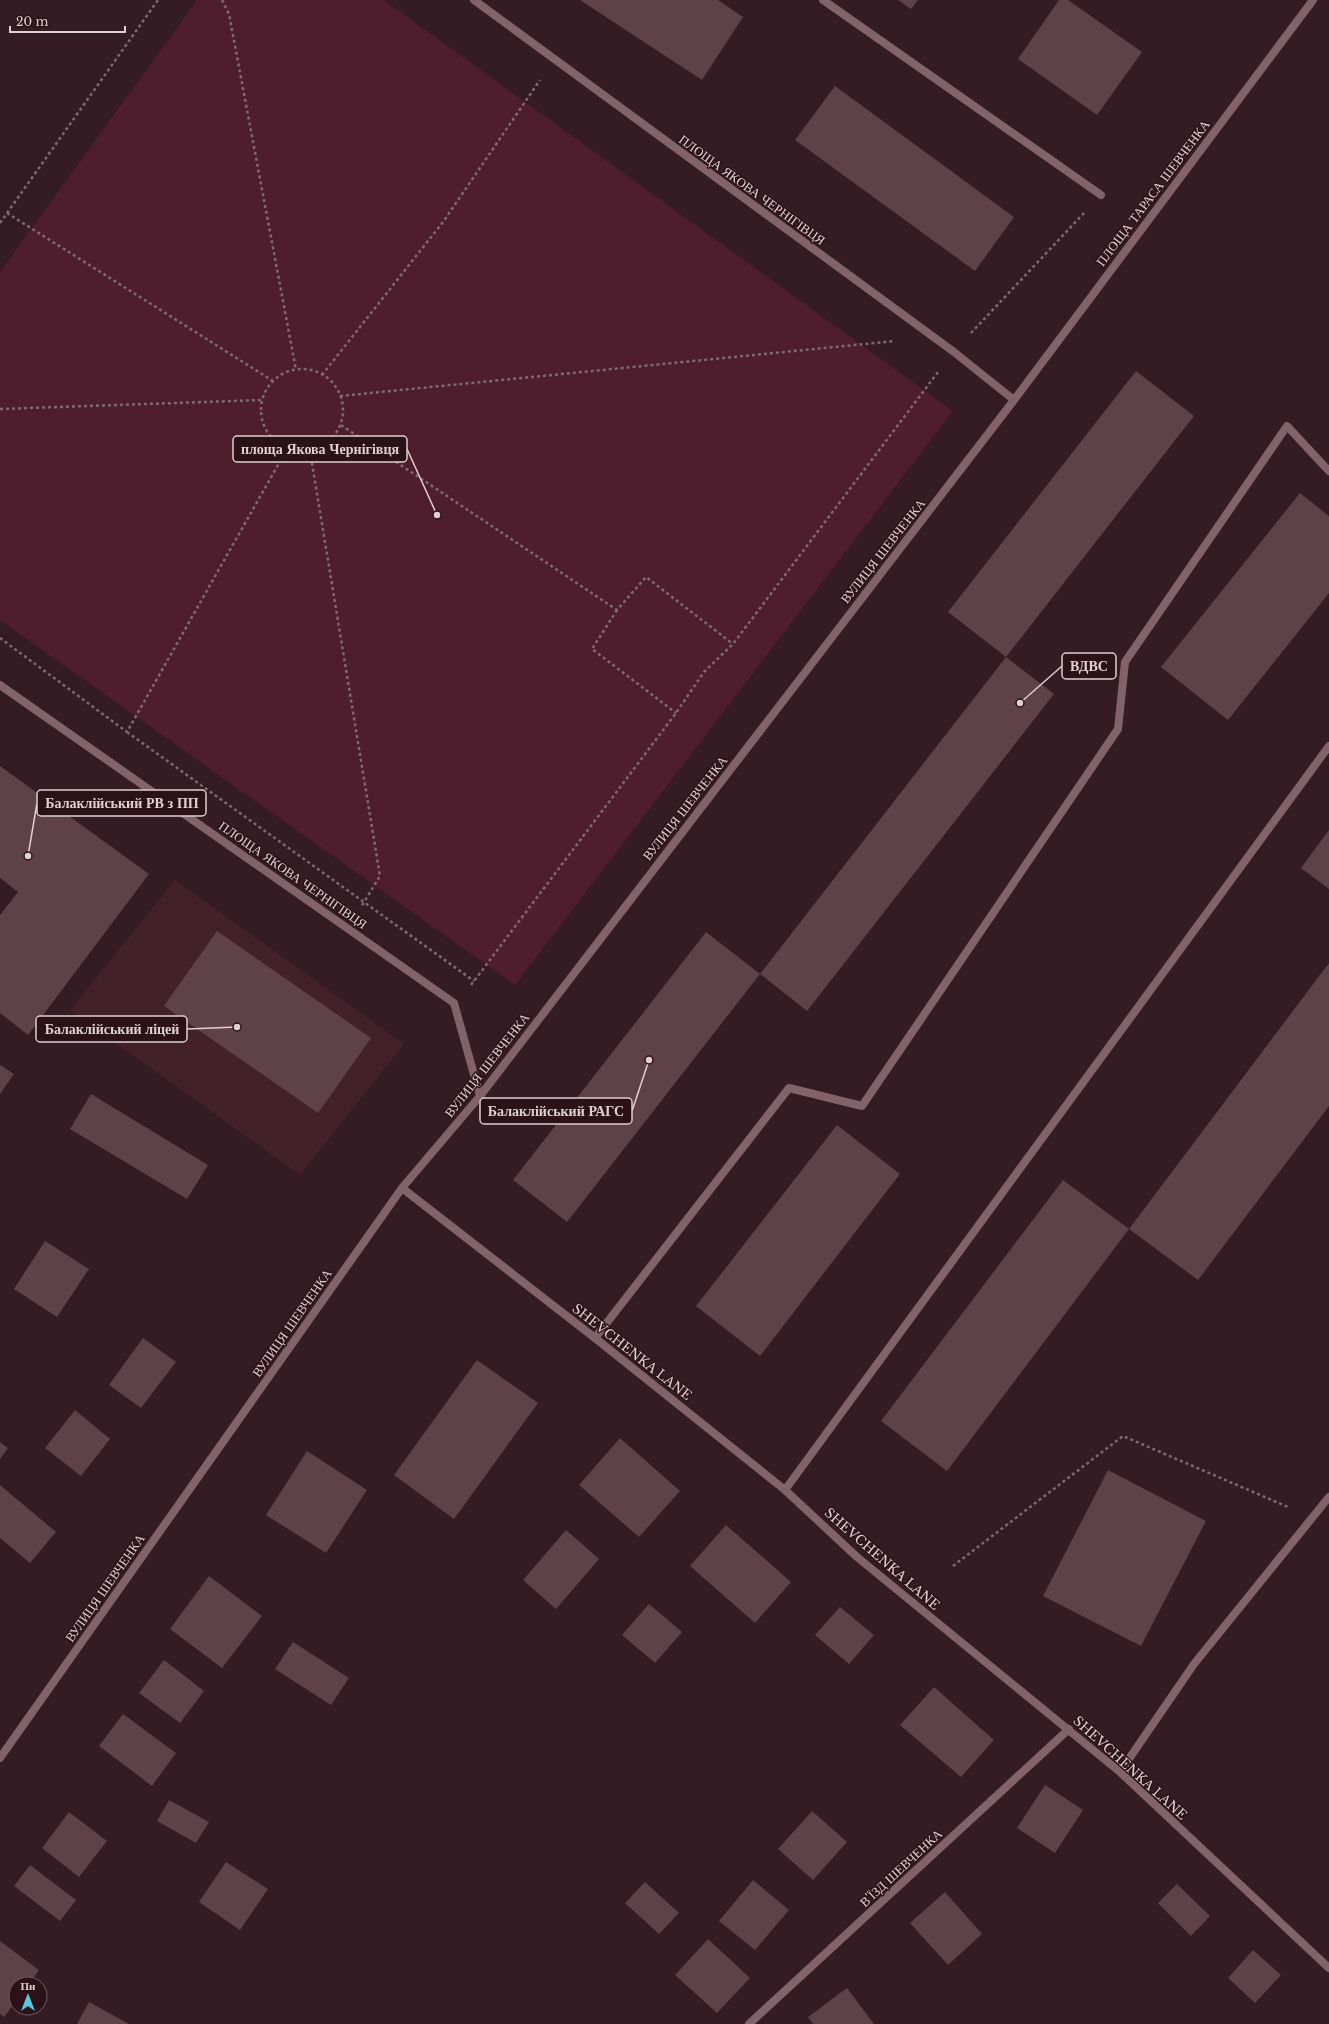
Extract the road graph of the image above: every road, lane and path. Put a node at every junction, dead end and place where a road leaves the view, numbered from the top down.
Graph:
1 (158, 0) edge
2 (222, 0) edge
3 (474, 0) edge
4 (823, 0) edge
5 (1313, 0) edge
6 (554, 60) junction
7 (1101, 195) joint
8 (7, 212) junction
9 (0, 223) edge
10 (932, 337) junction
11 (954, 352) junction
12 (296, 370) junction
13 (322, 375) junction
14 (273, 381) junction
15 (340, 396) junction
16 (262, 400) junction
17 (1014, 400) junction
18 (0, 409) edge
19 (341, 425) junction
20 (287, 449) junction
21 (310, 451) junction
22 (1329, 471) edge
23 (617, 610) junction
24 (0, 638) edge
25 (733, 644) junction
26 (0, 685) edge
27 (676, 713) junction
28 (127, 732) junction
29 (1329, 746) edge
30 (364, 902) junction
31 (348, 928) junction
32 (474, 981) junction
33 (454, 1002) junction
34 (480, 1096) junction
35 (402, 1188) junction
36 (595, 1338) junction
37 (785, 1490) junction
38 (1329, 1497) edge
39 (1313, 1518) junction
40 (953, 1566) dead end
41 (1068, 1729) junction
42 (0, 1758) edge
43 (1120, 1772) junction
44 (1329, 1968) edge
45 (749, 2024) edge

1 - 8 path
2 - 12 path
3 - 6 street, ПЛОЩА ЯКОВА ЧЕРНІГІВЦЯ
4 - 7 street
5 - 17 street, ПЛОЩА ТАРАСА ШЕВЧЕНКА
6 - 10 street, ПЛОЩА ЯКОВА ЧЕРНІГІВЦЯ
6 - 13 path
7 - 11 path
8 - 9 path
8 - 14 path
10 - 11 street, ПЛОЩА ЯКОВА ЧЕРНІГІВЦЯ
10 - 15 path
11 - 17 street, ПЛОЩА ЯКОВА ЧЕРНІГІВЦЯ
11 - 25 path
12 - 13 path
12 - 14 path
13 - 15 path
14 - 16 path
15 - 19 path
16 - 18 path
16 - 20 path
17 - 34 street, ВУЛИЦЯ ШЕВЧЕНКА
19 - 21 path
19 - 23 path
20 - 21 path
20 - 28 path
21 - 30 path
22 - 36 street
23 - 25 path
23 - 27 path
24 - 28 path
25 - 27 path
26 - 31 street, ПЛОЩА ЯКОВА ЧЕРНІГІВЦЯ
27 - 32 path
28 - 30 path
29 - 37 street
30 - 31 path
30 - 32 path
31 - 33 street, ПЛОЩА ЯКОВА ЧЕРНІГІВЦЯ
32 - 33 path
33 - 34 street
34 - 35 street, ВУЛИЦЯ ШЕВЧЕНКА
35 - 36 street, SHEVCHENKA LANE
35 - 42 street, ВУЛИЦЯ ШЕВЧЕНКА
36 - 37 street, SHEVCHENKA LANE
37 - 41 street, SHEVCHENKA LANE
38 - 39 street
39 - 40 path
39 - 43 street
41 - 43 street, SHEVCHENKA LANE
41 - 45 street, В'ЇЗД ШЕВЧЕНКА
43 - 44 street, SHEVCHENKA LANE

